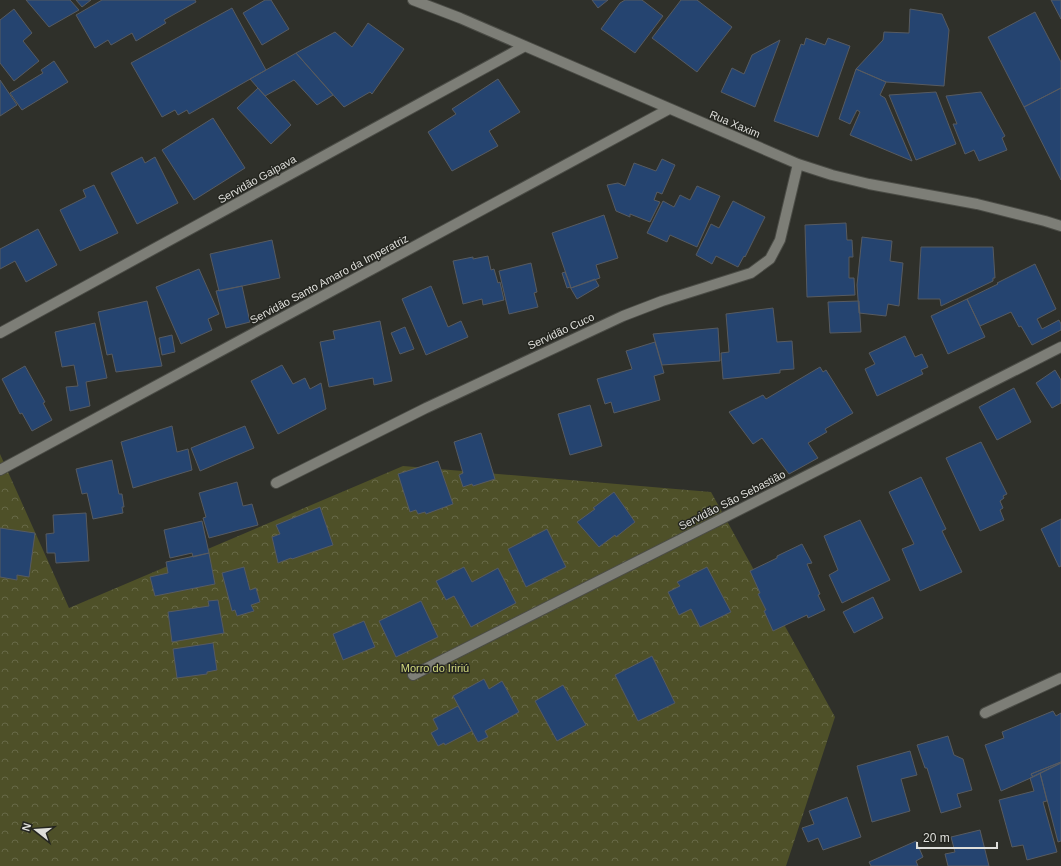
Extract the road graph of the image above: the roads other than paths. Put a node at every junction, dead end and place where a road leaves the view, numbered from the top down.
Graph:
1 (413, 0) edge
2 (525, 46) junction
3 (669, 109) junction
4 (798, 164) junction
5 (1061, 226) edge
6 (0, 333) edge
7 (1061, 347) edge
8 (0, 470) edge
9 (276, 483) dead end
10 (413, 675) dead end
11 (1061, 678) edge
12 (985, 713) dead end

1 - 2 street, Rua Xaxim
2 - 3 street, Rua Xaxim
2 - 6 street, Servidão Gaipava
3 - 4 street, Rua Xaxim
3 - 8 street, Servidão Santo Amaro da Imperatriz
4 - 5 street, Rua Xaxim
4 - 9 street, Servidão Cuco
7 - 10 street, Servidão São Sebastião
11 - 12 street

